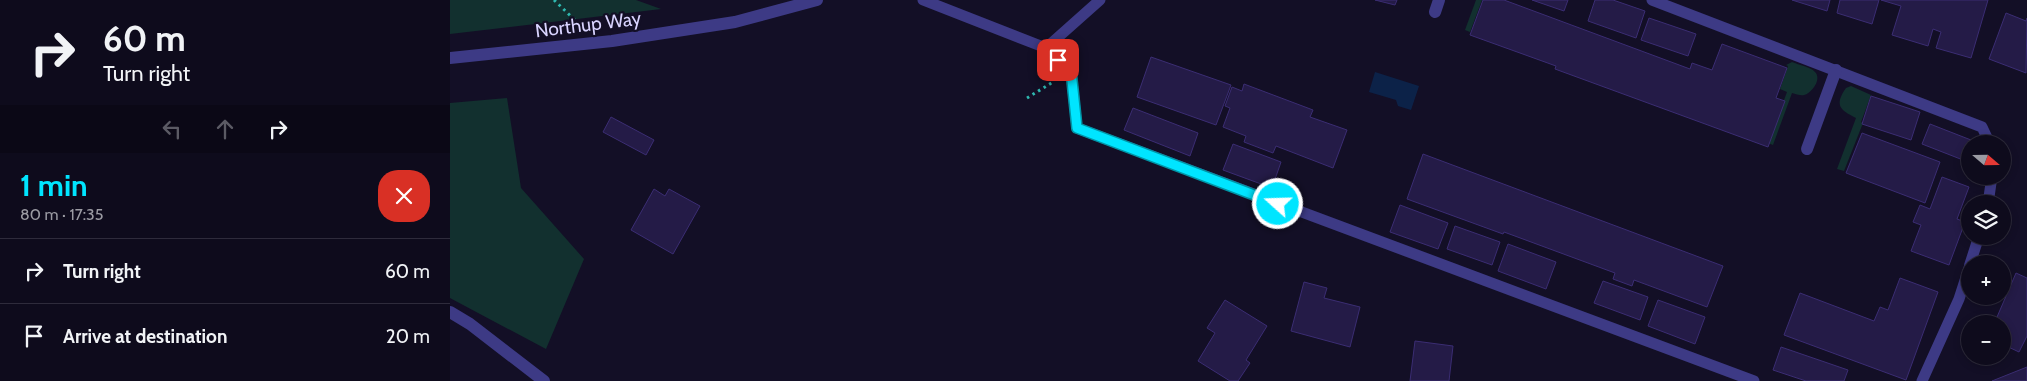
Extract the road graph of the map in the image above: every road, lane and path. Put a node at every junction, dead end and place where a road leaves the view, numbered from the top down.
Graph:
1 (554, 0) edge
2 (817, 0) edge
3 (923, 0) edge
4 (1100, 0) edge
5 (1652, 0) edge
6 (582, 27) dead end
7 (1046, 48) junction
8 (450, 58) edge
9 (1836, 70) junction
10 (1071, 71) junction
11 (1028, 98) dead end
12 (1986, 135) edge
13 (1807, 149) dead end
14 (1961, 293) edge
15 (450, 312) edge
16 (544, 381) edge
17 (1754, 381) edge
18 (1922, 381) edge

1 - 6 path
2 - 8 street, Northup Way
3 - 7 lane
4 - 7 lane
5 - 9 lane
7 - 10 lane
9 - 12 lane
9 - 13 street
10 - 11 path
10 - 17 lane
14 - 18 lane
15 - 16 street

